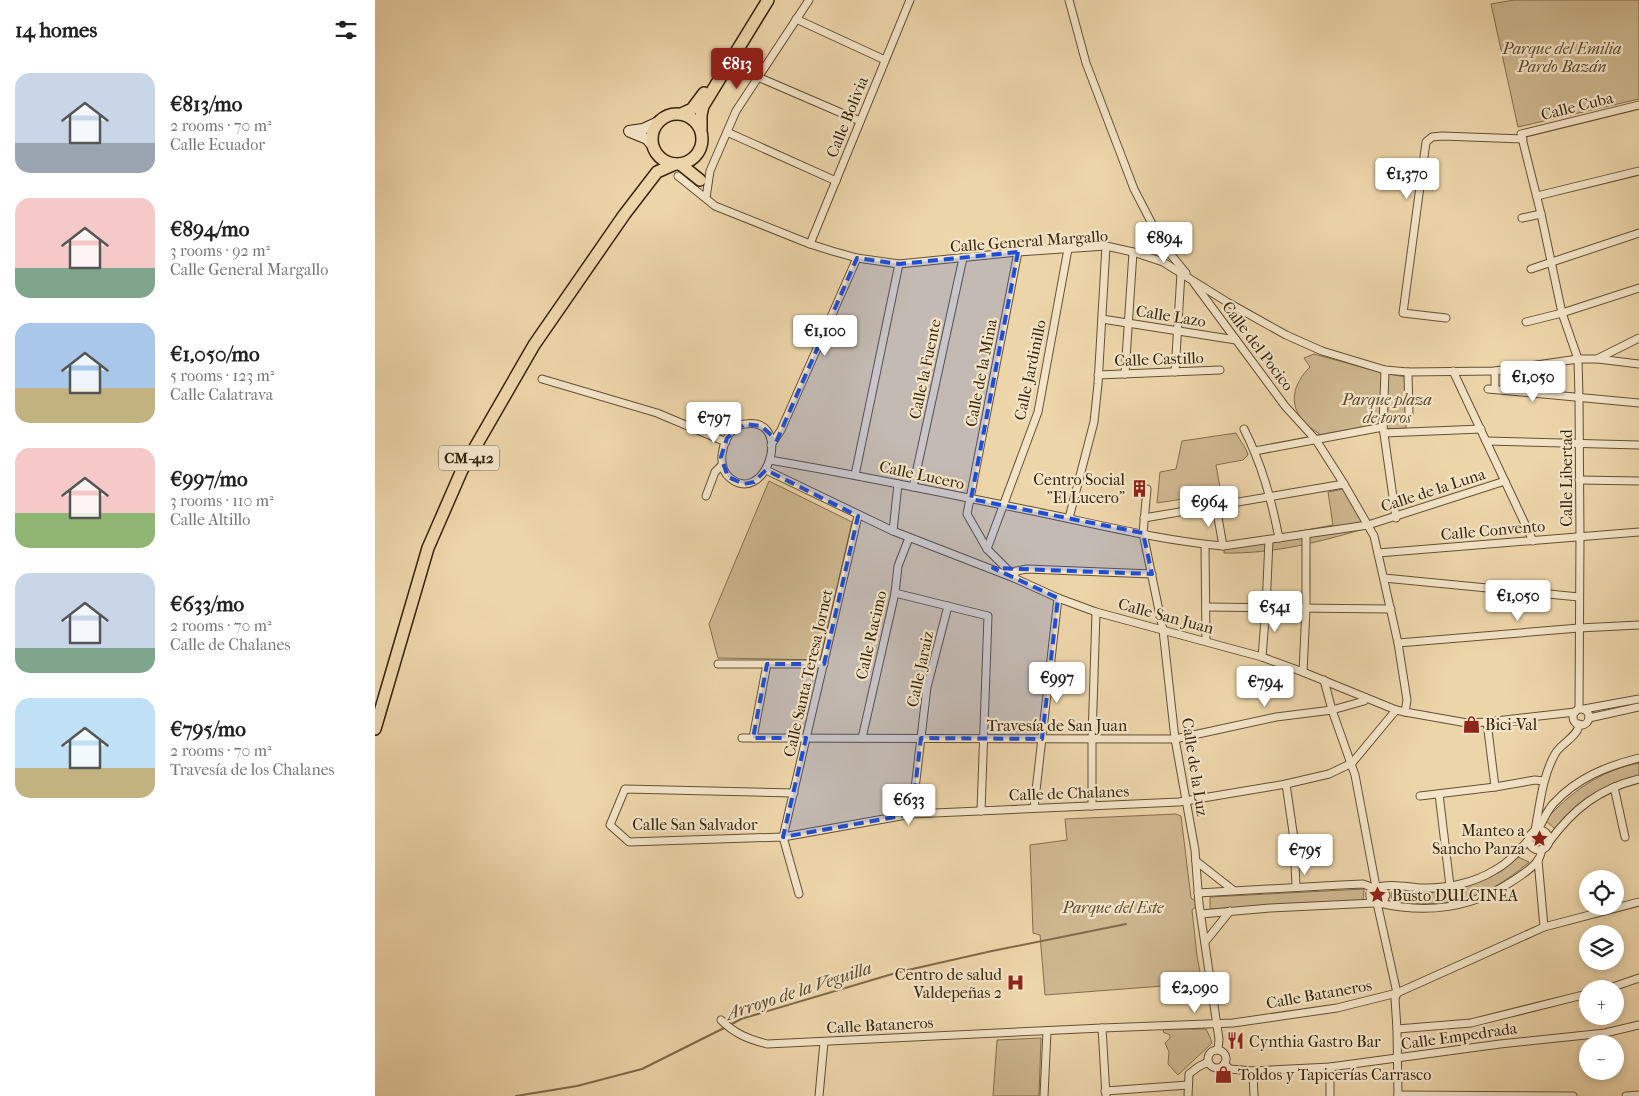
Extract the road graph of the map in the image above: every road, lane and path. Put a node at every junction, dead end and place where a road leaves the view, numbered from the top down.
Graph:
1 (768, 0) edge
2 (809, 0) edge
3 (910, 0) edge
4 (1069, 0) edge
5 (796, 18) junction
6 (885, 60) junction
7 (759, 77) junction
8 (1639, 104) edge
9 (681, 114) junction
10 (860, 121) junction
11 (657, 123) junction
12 (701, 132) junction
13 (727, 132) junction
14 (1522, 136) junction
15 (653, 148) junction
16 (694, 158) junction
17 (677, 168) junction
18 (1639, 171) edge
19 (700, 180) junction
20 (836, 181) junction
21 (1537, 196) junction
22 (705, 198) junction
23 (1541, 214) junction
24 (623, 215) junction
25 (1522, 218) dead end
26 (1639, 233) edge
27 (810, 244) junction
28 (1106, 246) junction
29 (1068, 249) junction
30 (1018, 252) junction
31 (1133, 252) junction
32 (857, 258) junction
33 (963, 258) junction
34 (1551, 263) junction
35 (899, 264) junction
36 (1531, 269) dead end
37 (1181, 273) junction
38 (1192, 280) junction
39 (1639, 288) edge
40 (1561, 313) junction
41 (1446, 318) dead end
42 (1102, 319) junction
43 (1526, 322) dead end
44 (1128, 324) junction
45 (1177, 331) junction
46 (1639, 338) edge
47 (1237, 340) junction
48 (1577, 359) junction
49 (1597, 359) junction
50 (1639, 364) edge
51 (1220, 370) dead end
52 (1385, 370) junction
53 (1453, 371) junction
54 (1495, 371) junction
55 (1175, 372) junction
56 (1408, 372) junction
57 (1125, 374) junction
58 (1098, 375) junction
59 (542, 379) dead end
60 (1579, 397) junction
61 (1639, 403) edge
62 (1409, 414) dead end
63 (1244, 429) dead end
64 (1481, 429) junction
65 (1384, 430) junction
66 (1316, 440) junction
67 (1486, 441) junction
68 (726, 442) junction
69 (1579, 444) junction
70 (771, 445) junction
71 (1639, 445) edge
72 (1255, 450) junction
73 (770, 460) junction
74 (722, 465) junction
75 (766, 470) junction
76 (855, 474) junction
77 (1579, 480) junction
78 (1505, 481) junction
79 (1639, 481) edge
80 (898, 484) junction
81 (1344, 484) junction
82 (913, 487) junction
83 (1147, 489) dead end
84 (706, 496) dead end
85 (1271, 497) junction
86 (971, 499) junction
87 (1005, 505) junction
88 (1216, 506) junction
89 (858, 516) junction
90 (1069, 518) junction
91 (1144, 518) junction
92 (1396, 518) junction
93 (1368, 525) junction
94 (893, 532) junction
95 (1639, 532) edge
96 (1143, 534) junction
97 (1306, 534) junction
98 (1580, 537) junction
99 (909, 538) junction
100 (1279, 538) junction
101 (1269, 540) junction
102 (1533, 541) junction
103 (1205, 545) junction
104 (1223, 546) junction
105 (987, 549) junction
106 (1378, 554) junction
107 (1152, 574) junction
108 (1015, 578) junction
109 (1384, 578) junction
110 (895, 593) junction
111 (1579, 597) junction
112 (1058, 598) junction
113 (948, 606) junction
114 (1206, 607) junction
115 (1267, 607) junction
116 (1306, 609) junction
117 (1391, 609) junction
118 (1096, 612) junction
119 (1639, 625) edge
120 (1579, 628) junction
121 (1163, 630) junction
122 (1206, 641) junction
123 (1398, 643) junction
124 (1262, 657) junction
125 (719, 664) dead end
126 (767, 664) junction
127 (824, 664) junction
128 (1303, 672) junction
129 (1324, 680) junction
130 (1366, 698) junction
131 (1639, 699) edge
132 (1639, 708) edge
133 (1332, 710) junction
134 (1396, 710) junction
135 (1579, 710) junction
136 (1405, 712) junction
137 (1589, 718) junction
138 (1487, 722) junction
139 (1579, 724) junction
140 (375, 729) edge
141 (742, 738) dead end
142 (753, 738) junction
143 (806, 738) junction
144 (862, 738) junction
145 (921, 738) junction
146 (1042, 738) junction
147 (983, 739) junction
148 (1092, 739) junction
149 (1175, 739) junction
150 (1639, 758) edge
151 (1352, 763) junction
152 (1639, 779) edge
153 (1544, 781) junction
154 (1286, 784) junction
155 (1495, 787) junction
156 (1614, 787) junction
157 (794, 793) junction
158 (1439, 794) junction
159 (1420, 796) dead end
160 (1541, 800) junction
161 (1187, 801) junction
162 (1554, 803) junction
163 (1092, 806) junction
164 (1034, 808) junction
165 (981, 811) junction
166 (912, 814) junction
167 (1537, 830) junction
168 (783, 837) junction
169 (1625, 837) dead end
170 (1529, 839) junction
171 (1549, 842) junction
172 (1542, 849) junction
173 (1538, 860) junction
174 (1195, 861) junction
175 (1450, 886) junction
176 (1297, 887) junction
177 (1376, 887) junction
178 (1233, 890) junction
179 (1198, 893) junction
180 (799, 894) dead end
181 (1639, 902) edge
182 (1377, 903) junction
183 (1230, 912) junction
184 (1201, 914) junction
185 (1544, 927) junction
186 (1205, 942) junction
187 (1639, 978) edge
188 (1624, 983) edge
189 (1397, 993) junction
190 (1579, 996) edge
191 (723, 1021) dead end
192 (1217, 1024) junction
193 (1639, 1025) edge
194 (1102, 1028) junction
195 (1397, 1029) junction
196 (1047, 1031) junction
197 (824, 1042) junction
198 (1218, 1050) junction
199 (1398, 1058) junction
200 (1209, 1062) junction
201 (1224, 1064) junction
202 (1330, 1067) junction
203 (1253, 1070) junction
204 (1188, 1085) junction
205 (1106, 1094) edge
206 (1398, 1095) edge
207 (1484, 1095) edge
208 (1639, 1095) edge
209 (819, 1096) edge
210 (1044, 1096) edge
211 (1188, 1096) edge
212 (1254, 1096) edge
213 (1330, 1096) edge
214 (1573, 1096) edge
215 (1626, 1096) edge

1 - 9 main road
1 - 12 main road
2 - 5 street
3 - 6 street, Calle Bolivia
4 - 38 street, Calle del Pocico
5 - 6 street
5 - 7 street
6 - 10 street, Calle Bolivia
7 - 10 street
7 - 13 street
8 - 14 street, Calle Cuba
9 - 11 main road
9 - 12 main road
10 - 20 street, Calle Bolivia
11 - 15 main road, CM-412
11 - 15 street
12 - 16 main road
13 - 20 street
13 - 22 street
14 - 21 street, Calle Libertad
14 - 41 street, Calle Cuba
15 - 17 main road
15 - 24 main road, CM-412
16 - 17 main road, CM-412
16 - 19 main road
17 - 19 main road
17 - 22 street, Calle General Margallo
17 - 24 main road, CM-412
18 - 21 street
19 - 22 street
20 - 27 street, Calle Bolivia
21 - 23 street, Calle Libertad
22 - 27 street, Calle General Margallo
23 - 25 street
23 - 34 street, Calle Libertad
24 - 140 main road, CM-412
26 - 34 street
27 - 32 street, Calle General Margallo
28 - 29 street, Calle General Margallo
28 - 31 street, Calle General Margallo
28 - 42 street
29 - 30 street, Calle General Margallo
29 - 87 street, Calle Jardinillo
30 - 33 street, Calle General Margallo
30 - 86 street, Calle de la Mina
31 - 37 street, Calle General Margallo
31 - 44 street
32 - 35 street, Calle General Margallo
32 - 70 street
33 - 35 street, Calle General Margallo
33 - 82 street, Calle la Fuente
34 - 36 street
34 - 40 street, Calle Libertad
35 - 76 street
37 - 38 street, Calle General Margallo
37 - 45 street
38 - 47 street, Calle del Pocico
38 - 52 street, Calle General Margallo
39 - 40 street
40 - 43 street
40 - 48 street, Calle Libertad
42 - 44 street, Calle Lazo
42 - 58 street
44 - 45 street, Calle Lazo
44 - 57 street
45 - 47 street, Calle Lazo
45 - 55 street
46 - 49 street, Calle General Margallo
47 - 66 street, Calle del Pocico
48 - 49 street, Calle General Margallo
48 - 54 street, Calle General Margallo
48 - 60 street, Calle Libertad
49 - 50 street
51 - 55 street, Calle Castillo
52 - 56 street, Calle General Margallo
52 - 65 street
53 - 54 street, Calle General Margallo
53 - 56 street, Calle General Margallo
53 - 64 street
54 - 60 street
55 - 57 street, Calle Castillo
56 - 62 street
57 - 58 street, Calle Castillo
58 - 90 street
59 - 68 street
60 - 61 street
60 - 69 street, Calle Libertad
63 - 72 street
64 - 65 street
64 - 67 street
65 - 66 street
65 - 92 street
66 - 72 street
66 - 81 street, Calle del Pocico
67 - 69 street
67 - 78 street
68 - 70 street
68 - 74 street
69 - 71 street
69 - 77 street, Calle Libertad
70 - 73 street
72 - 85 street
73 - 75 street
73 - 76 street, Calle Lucero
74 - 75 street
74 - 84 street
75 - 89 street, Calle San Juan
76 - 80 street, Calle Lucero
77 - 79 street
77 - 98 street, Calle Libertad
78 - 92 street, Calle de la Luna
78 - 102 street
80 - 82 street, Calle Lucero
80 - 94 street
81 - 85 street
81 - 93 street, Calle del Pocico
82 - 86 street, Calle Lucero
83 - 91 street, Calle de la Luz
85 - 88 street
85 - 100 street
86 - 87 street, Calle Lucero
86 - 105 street, Calle de la Mina
87 - 90 street, Calle Lucero
87 - 105 street, Calle Jardinillo
88 - 91 street
88 - 104 street
89 - 94 street, Calle San Juan
89 - 127 street, Calle Santa Teresa Jornet
90 - 96 street, Calle Lucero
91 - 96 street, Calle de la Luz
92 - 93 street, Calle de la Luna
93 - 97 street, Calle Lucero
93 - 106 street, Calle del Pocico
94 - 99 street, Calle San Juan
95 - 98 street, Calle Convento
96 - 103 street, Calle Lucero
96 - 107 street, Calle de la Luz
97 - 100 street, Calle Lucero
97 - 116 street
98 - 102 street, Calle Convento
98 - 111 street, Calle Libertad
99 - 108 street, Calle San Juan
99 - 110 street, Calle Racimo
100 - 101 street, Calle Lucero
101 - 104 street, Calle Lucero
101 - 115 street
102 - 106 street, Calle Convento
103 - 104 street, Calle Lucero
103 - 114 street
105 - 108 street, Calle de la Mina
106 - 109 street, Calle del Pocico
107 - 108 street
107 - 121 street, Calle de la Luz
108 - 112 street, Calle San Juan
109 - 111 street
109 - 117 street, Calle del Pocico
110 - 113 street
110 - 144 street, Calle Racimo
111 - 120 street, Calle Libertad
112 - 118 street, Calle San Juan
112 - 146 street
113 - 145 street, Calle Jaraiz
113 - 147 street
114 - 115 street
114 - 122 street
115 - 116 street
115 - 124 street
116 - 117 street
116 - 128 street
117 - 123 street, Calle del Pocico
118 - 121 street, Calle San Juan
118 - 148 street
119 - 120 street
120 - 123 street
120 - 135 street, Calle Libertad
121 - 122 street, Calle San Juan
121 - 149 street, Calle de la Luz
122 - 124 street, Calle San Juan
123 - 136 street, Calle del Pocico
124 - 128 street, Calle San Juan
125 - 126 street
126 - 127 street
126 - 142 street
127 - 143 street, Calle Santa Teresa Jornet
128 - 129 street, Calle San Juan
129 - 130 street, Calle San Juan
129 - 133 street
130 - 133 street, Travesía de San Juan
130 - 134 street, Calle San Juan
131 - 135 street, Calle San Juan
132 - 137 street
133 - 149 street, Travesía de San Juan
133 - 151 street
134 - 136 street, Calle San Juan
134 - 151 street
135 - 137 street
135 - 138 street, Calle San Juan
135 - 139 street
136 - 138 street, Calle San Juan
137 - 139 street
138 - 155 street
139 - 153 street
141 - 142 street, Travesía de San Juan
142 - 143 street, Travesía de San Juan
143 - 144 street, Travesía de San Juan
143 - 157 street, Calle Santa Teresa Jornet
144 - 145 street, Travesía de San Juan
145 - 147 street, Travesía de San Juan
145 - 166 street, Calle Jaraiz
146 - 147 street, Travesía de San Juan
146 - 148 street, Travesía de San Juan
146 - 164 street
147 - 165 street
148 - 149 street, Travesía de San Juan
148 - 163 street
149 - 161 street, Calle de la Luz
150 - 162 street
151 - 154 street, Calle de Chalanes
151 - 177 street
152 - 156 street
153 - 155 street
153 - 160 street
154 - 161 street, Calle de Chalanes
154 - 176 street
155 - 158 street
156 - 169 street
156 - 171 street
157 - 168 street, Calle Santa Teresa Jornet
157 - 168 street, Calle San Salvador
158 - 159 street
158 - 175 street
160 - 162 street
160 - 167 street
161 - 163 street, Calle de Chalanes
161 - 174 street, Calle de la Luz
162 - 167 street
163 - 164 street, Calle de Chalanes
164 - 165 street, Calle de Chalanes
165 - 166 street, Calle de Chalanes
166 - 168 street, Calle de Chalanes
167 - 170 street
167 - 171 street
168 - 180 street
170 - 172 street
170 - 175 street
171 - 172 street
172 - 173 street
173 - 182 street
173 - 185 street
174 - 178 street
174 - 179 street, Calle de la Luz
175 - 177 street
176 - 177 street
176 - 178 street
177 - 182 street
177 - 182 street
178 - 179 street
179 - 184 street, Calle de la Luz
181 - 185 street, Calle Bataneros
182 - 183 street
182 - 189 street
183 - 184 street
183 - 186 street
184 - 186 street, Calle de la Luz
185 - 189 street, Calle Bataneros
186 - 192 street, Calle de la Luz
187 - 188 street
189 - 192 street, Calle Bataneros
189 - 195 street
190 - 195 street
191 - 197 street, Calle Bataneros
192 - 194 street, Calle Bataneros
192 - 198 street, Calle de la Luz
193 - 199 street, Calle Empedrada
194 - 196 street, Calle Bataneros
194 - 205 street
195 - 199 street
196 - 197 street, Calle Bataneros
196 - 210 street
197 - 209 street
198 - 200 street
198 - 201 street
199 - 202 street, Calle Empedrada
199 - 206 street
200 - 201 street
200 - 204 street
201 - 203 street, Calle Empedrada
202 - 203 street, Calle Empedrada
202 - 213 street
203 - 212 street
204 - 205 street
204 - 211 street
206 - 207 street
207 - 214 street
208 - 215 street

